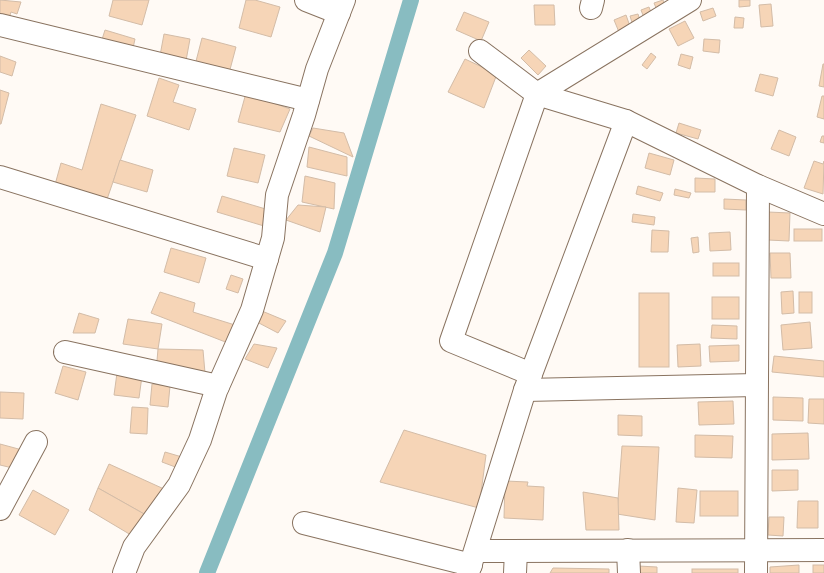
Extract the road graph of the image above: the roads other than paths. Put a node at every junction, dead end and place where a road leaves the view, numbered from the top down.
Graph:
1 (306, 0) edge
2 (690, 0) edge
3 (342, 6) edge
4 (0, 25) edge
5 (480, 51) dead end
6 (537, 94) junction
7 (308, 100) junction
8 (626, 121) junction
9 (0, 176) edge
10 (758, 186) junction
11 (824, 214) edge
12 (267, 259) junction
13 (65, 352) dead end
14 (528, 382) junction
15 (756, 384) junction
16 (218, 386) junction
17 (36, 442) dead end
18 (0, 509) edge
19 (304, 523) dead end
20 (628, 550) junction
21 (756, 550) junction
22 (824, 550) edge
23 (516, 551) junction
24 (472, 563) edge
25 (124, 573) edge
26 (515, 573) edge
27 (629, 573) edge
28 (756, 573) edge

1 - 3 street
2 - 6 street
3 - 7 street
4 - 7 street
5 - 6 street
6 - 8 street
6 - 14 street
7 - 12 street
8 - 10 street
8 - 14 street
9 - 12 street
10 - 11 street
10 - 15 street
12 - 16 street
13 - 16 street
14 - 15 street
14 - 24 street
15 - 21 street
16 - 25 street
17 - 18 street
19 - 24 street
20 - 21 street
20 - 23 street
20 - 27 street
21 - 22 street
21 - 28 street
23 - 24 street
23 - 26 street

